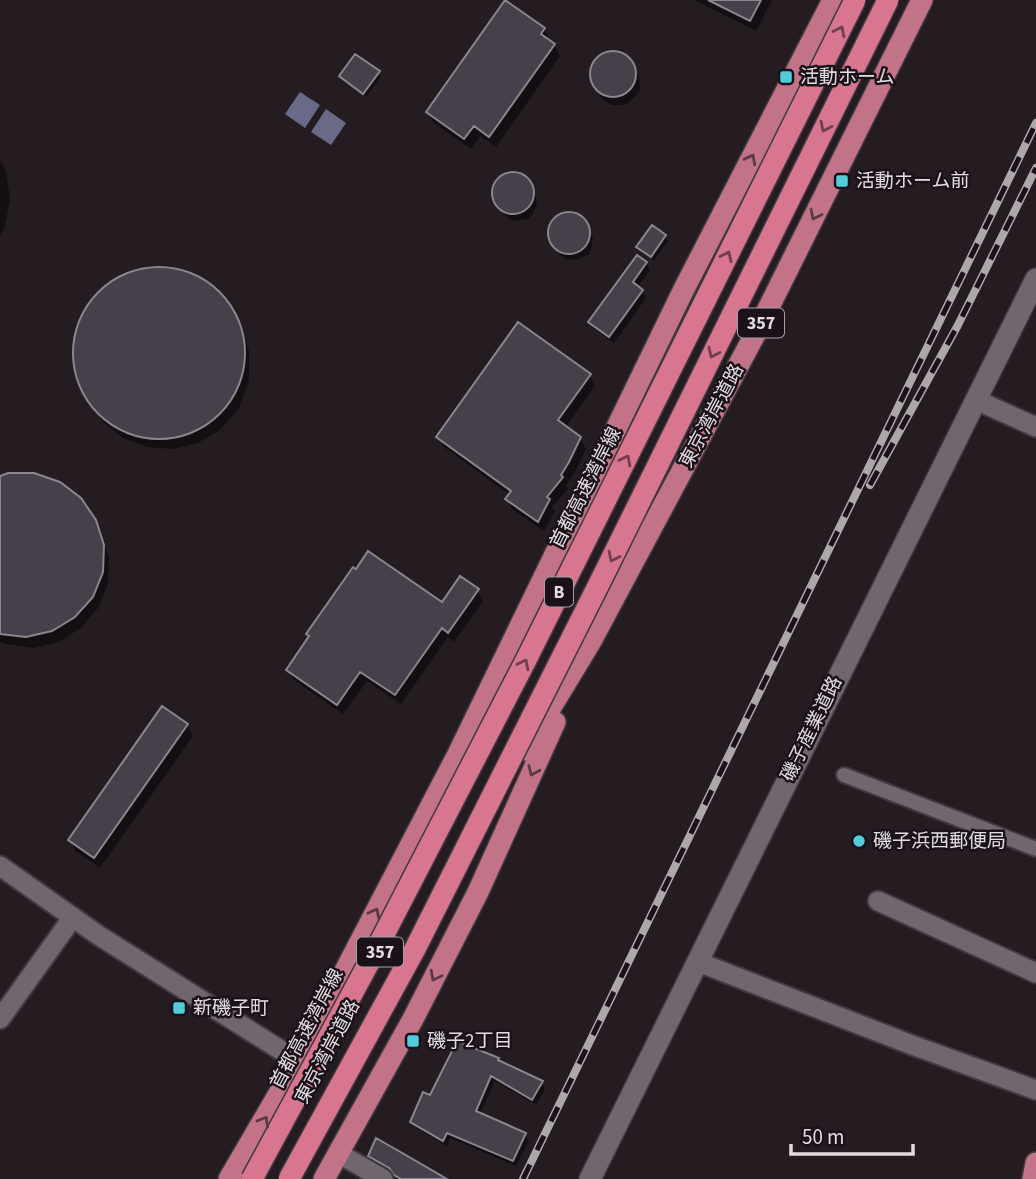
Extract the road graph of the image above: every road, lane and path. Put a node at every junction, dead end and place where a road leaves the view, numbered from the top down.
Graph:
1 (833, 0) edge
2 (855, 0) edge
3 (888, 0) edge
4 (922, 0) edge
5 (1036, 279) edge
6 (976, 400) junction
7 (1036, 427) edge
8 (525, 615) junction
9 (591, 641) junction
10 (845, 775) dead end
11 (1036, 849) edge
12 (0, 866) edge
13 (878, 901) dead end
14 (73, 917) junction
15 (698, 962) junction
16 (1036, 973) edge
17 (0, 1018) edge
18 (298, 1061) junction
19 (1036, 1090) edge
20 (338, 1153) junction
21 (1036, 1163) edge
22 (229, 1179) edge
23 (252, 1179) edge
24 (260, 1179) edge
25 (283, 1179) edge
26 (289, 1179) edge
27 (324, 1179) edge
28 (383, 1179) edge
29 (590, 1179) edge
30 (1033, 1179) edge

8 -> 1 highway, 東京湾岸道路 / 357
23 -> 2 highway, 首都高速湾岸線 / B, bridge
3 -> 26 highway, B, bridge
4 -> 9 highway, 東京湾岸道路 / 357
5 - 6 street, 磯子産業道路
6 - 7 street
6 - 15 street, 磯子産業道路
18 -> 8 highway, 東京湾岸道路 / 357
8 - 24 highway, 東京湾岸道路 / 357, bridge
9 -> 20 highway, 東京湾岸道路 / 357
9 - 25 highway, 東京湾岸道路 / 357, bridge
10 - 11 street
12 - 14 street
13 - 16 street
14 - 17 street
14 - 18 street
15 - 19 street
15 - 29 street, 磯子産業道路
22 -> 18 highway, 東京湾岸道路 / 357
20 - 27 highway, 東京湾岸道路 / 357
20 - 28 street
21 - 30 highway

